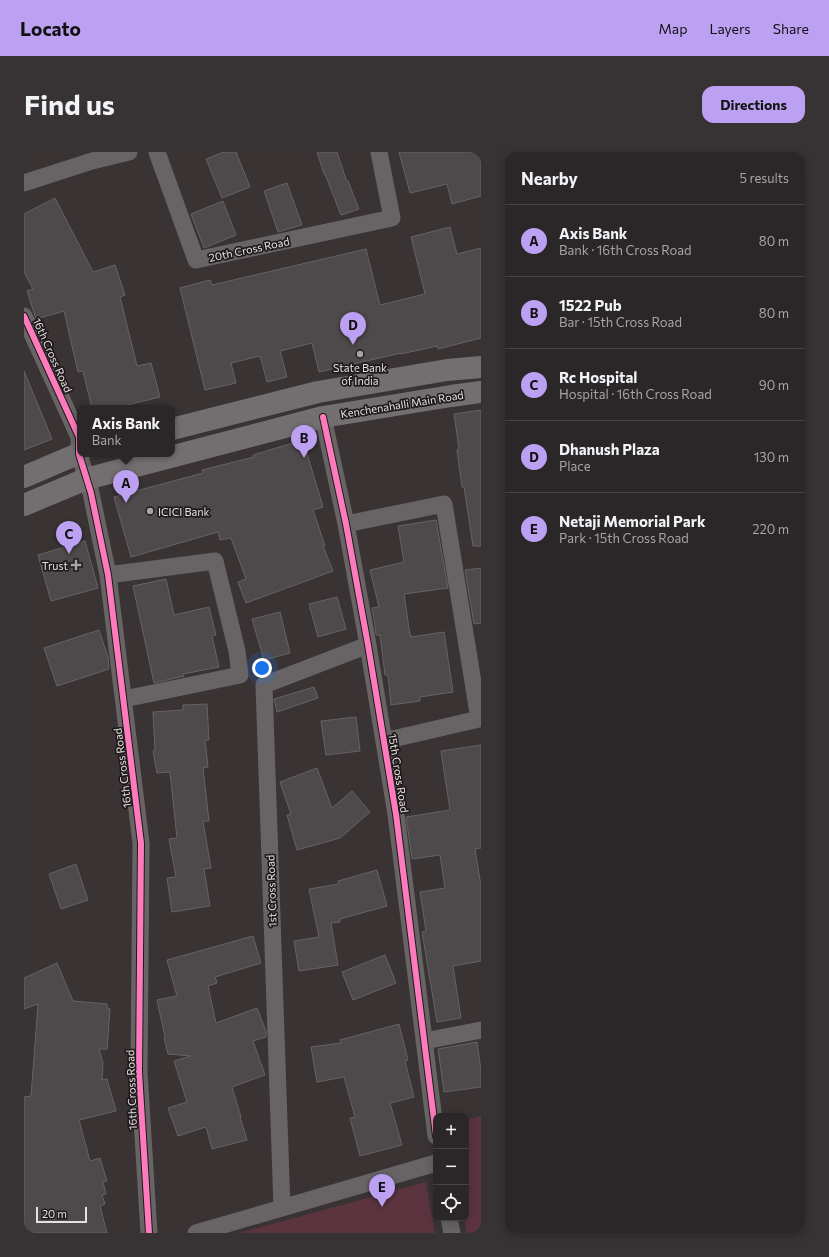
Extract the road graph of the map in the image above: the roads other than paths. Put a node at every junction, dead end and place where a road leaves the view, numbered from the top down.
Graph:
1 (129, 152) edge
2 (157, 152) edge
3 (379, 152) edge
4 (88, 157) edge
5 (24, 183) edge
6 (24, 316) edge
7 (481, 367) edge
8 (481, 392) edge
9 (324, 417) junction
10 (175, 428) edge
11 (77, 435) edge
12 (77, 455) edge
13 (175, 456) edge
14 (80, 457) edge
15 (170, 457) edge
16 (24, 477) edge
17 (86, 479) junction
18 (24, 505) edge
19 (346, 524) junction
20 (108, 575) junction
21 (368, 645) junction
22 (124, 699) junction
23 (384, 741) junction
24 (481, 1030) edge
25 (424, 1041) junction
26 (433, 1113) edge
27 (433, 1165) edge
28 (282, 1208) junction
29 (450, 1221) edge
30 (149, 1233) edge
31 (196, 1233) edge
32 (452, 1233) edge

1 - 4 street
2 - 3 street, 20th Cross Road
4 - 5 street
6 - 11 street, 16th Cross Road
7 - 10 main road
8 - 9 main road, Kenchenahalli Main Road
9 - 13 main road, Kenchenahalli Main Road
9 - 19 street, 15th Cross Road
12 - 16 main road
14 - 17 street, 16th Cross Road
15 - 17 main road, Kenchenahalli Main Road
17 - 18 main road, Kenchenahalli Main Road
17 - 20 street, 16th Cross Road
19 - 21 street, 15th Cross Road
19 - 23 street
20 - 22 street, 16th Cross Road
20 - 22 street
21 - 23 street, 15th Cross Road
21 - 28 street, 1st Cross Road
22 - 30 street, 16th Cross Road
23 - 25 street, 15th Cross Road
24 - 25 street
25 - 26 street, 15th Cross Road
27 - 28 street
28 - 31 street
29 - 32 street

